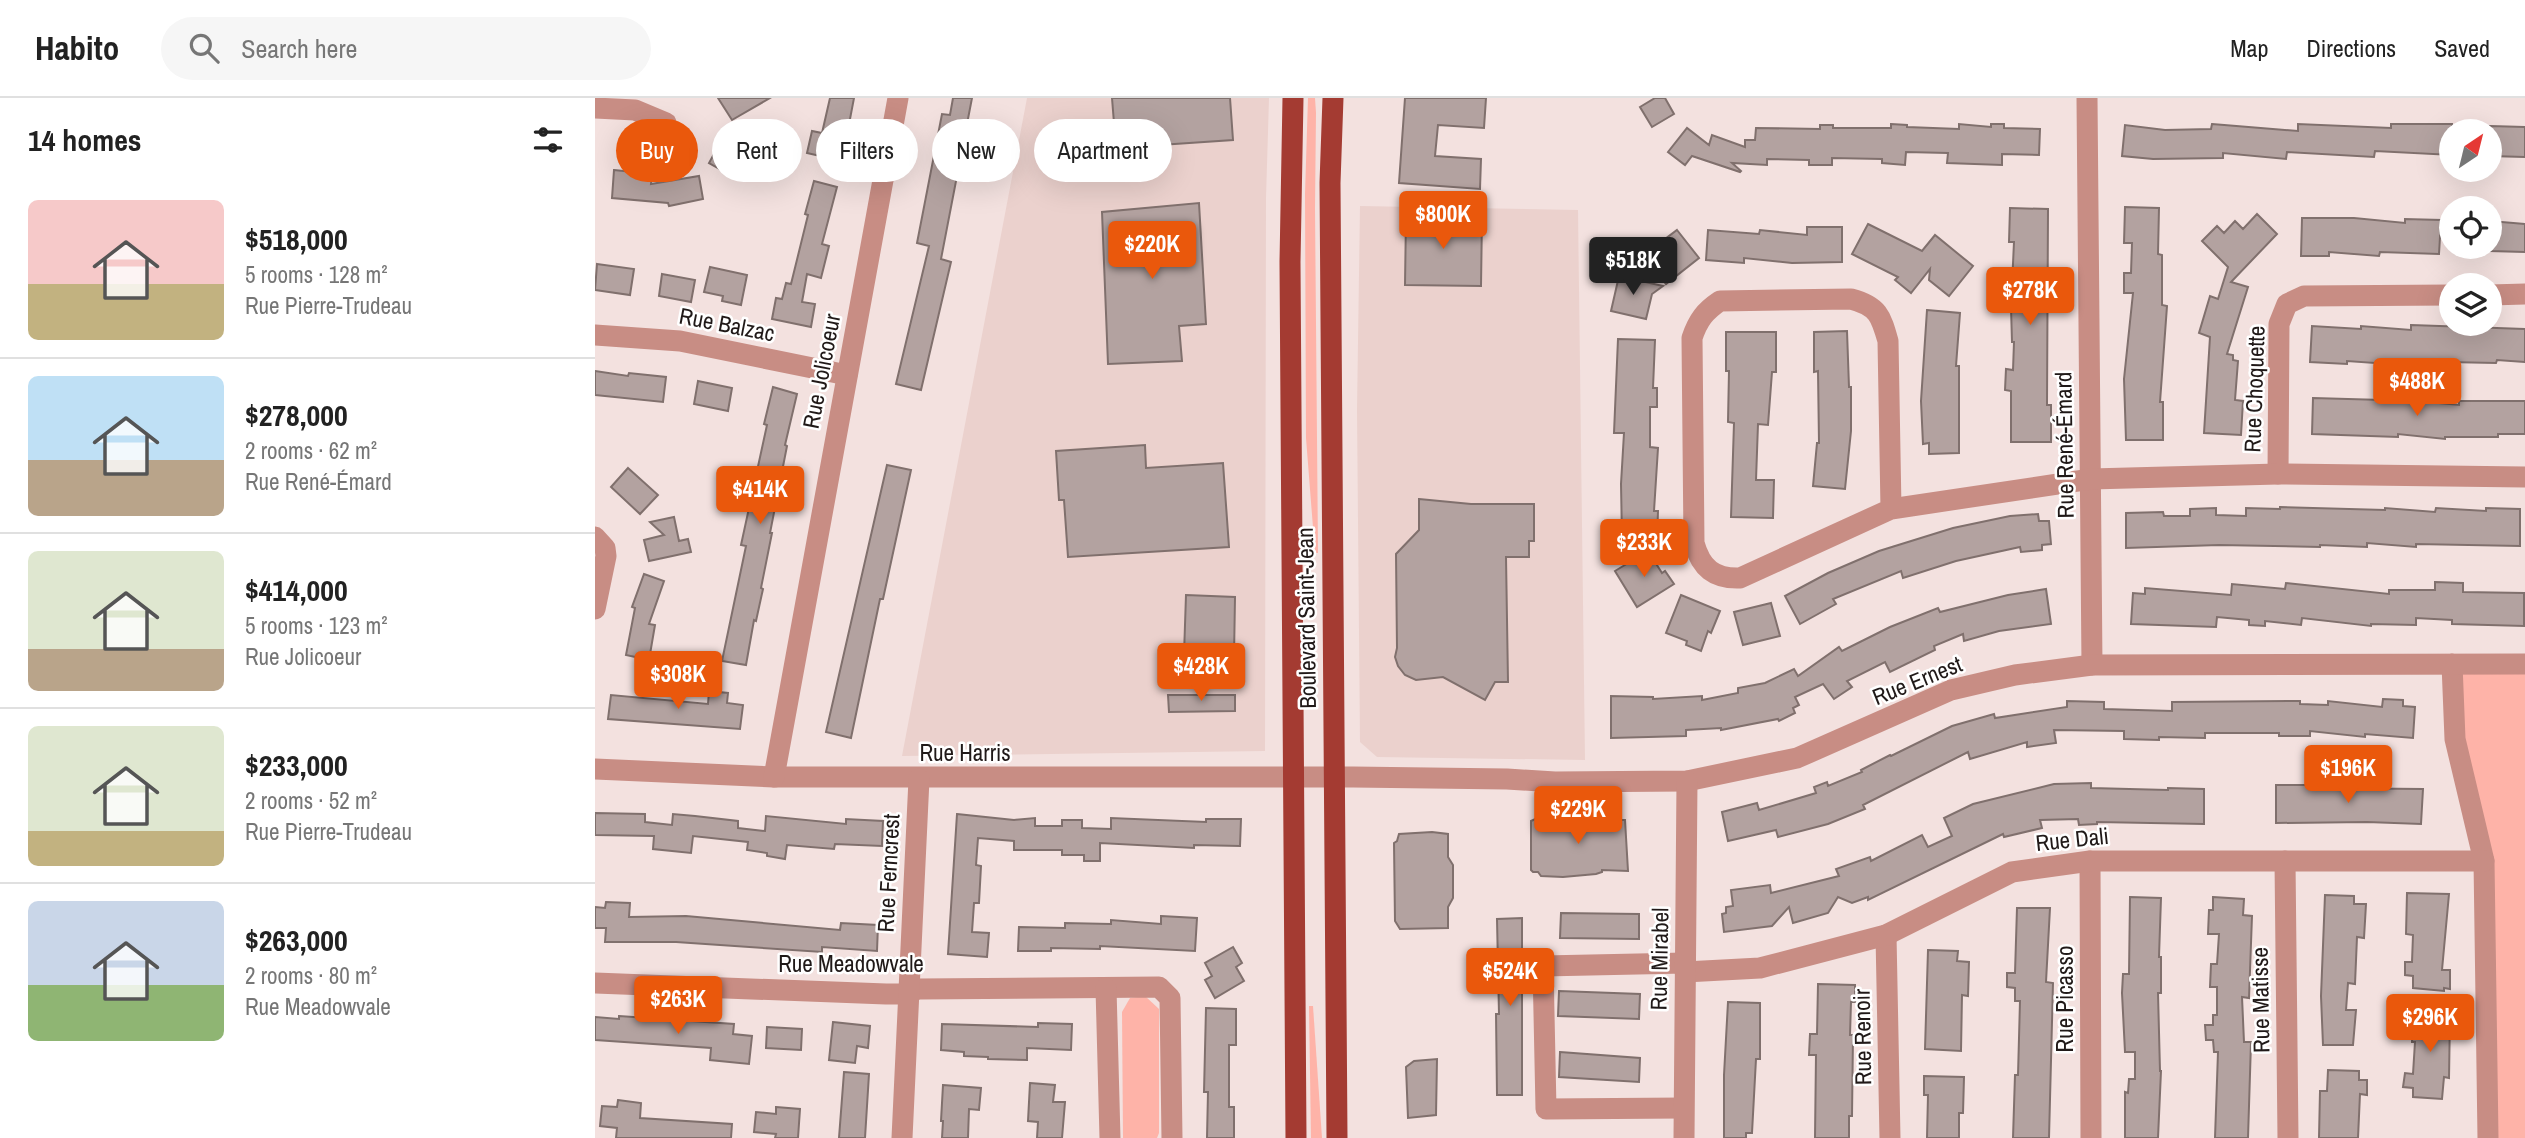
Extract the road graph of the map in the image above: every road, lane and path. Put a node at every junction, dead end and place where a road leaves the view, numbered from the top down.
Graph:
1 (898, 98) edge
2 (1293, 98) edge
3 (1333, 98) edge
4 (2087, 98) edge
5 (595, 108) edge
6 (658, 119) edge
7 (2439, 295) edge
8 (2502, 295) edge
9 (2525, 295) edge
10 (595, 335) edge
11 (847, 374) junction
12 (2278, 474) junction
13 (2525, 477) edge
14 (2091, 479) junction
15 (1891, 509) junction
16 (595, 537) edge
17 (598, 580) edge
18 (595, 609) edge
19 (2452, 664) junction
20 (2525, 664) edge
21 (2092, 665) junction
22 (595, 769) edge
23 (774, 777) junction
24 (1293, 778) junction
25 (1335, 778) junction
26 (919, 779) junction
27 (1687, 781) junction
28 (2090, 860) junction
29 (2285, 861) junction
30 (2484, 861) junction
31 (1886, 935) junction
32 (1685, 968) junction
33 (595, 983) edge
34 (1106, 988) junction
35 (909, 991) junction
36 (1683, 1108) junction
37 (902, 1138) edge
38 (1109, 1138) edge
39 (1172, 1138) edge
40 (1296, 1138) edge
41 (1337, 1138) edge
42 (1684, 1138) edge
43 (1890, 1138) edge
44 (2091, 1138) edge
45 (2288, 1138) edge
46 (2488, 1138) edge

1 - 11 street, Rue Jolicoeur
2 - 24 main road, Boulevard Saint-Jean
3 - 25 main road, Boulevard Saint-Jean
4 - 14 street, Rue René-Émard
5 - 6 street
7 - 12 street, Rue Choquette
8 - 9 street
10 - 11 street, Rue Balzac
11 - 23 street, Rue Jolicoeur
12 - 13 street, Rue Choquette
12 - 14 street, Rue Choquette
14 - 15 street, Rue Choquette
14 - 21 street, Rue René-Émard
15 - 15 street, Rue Choquette
16 - 17 street
17 - 18 street
19 - 20 street, Rue Ernest
19 - 21 street, Rue Ernest
19 - 30 street
21 - 27 street, Rue Ernest
22 - 23 street, Rue Harris
23 - 26 street, Rue Harris
24 - 25 street, Rue Harris
24 - 26 street, Rue Harris
24 - 40 main road, Boulevard Saint-Jean
25 - 27 street, Rue Ernest
25 - 41 main road, Boulevard Saint-Jean
26 - 35 street, Rue Ferncrest
27 - 32 street, Rue Mirabel
28 - 29 street, Rue Dali
28 - 31 street, Rue Dali
28 - 44 street, Rue Picasso
29 - 30 street, Rue Dali
29 - 45 street, Rue Matisse
30 - 46 street
31 - 32 street, Rue Dali
31 - 43 street, Rue Renoir
32 - 36 street, Rue Mirabel
32 - 36 street, Rue Dali
33 - 35 street, Rue Meadowvale
34 - 35 street, Rue Meadowvale
34 - 38 street
34 - 39 street, Rue Meadowvale
35 - 37 street, Rue Ferncrest
36 - 42 street, Rue Mirabel

